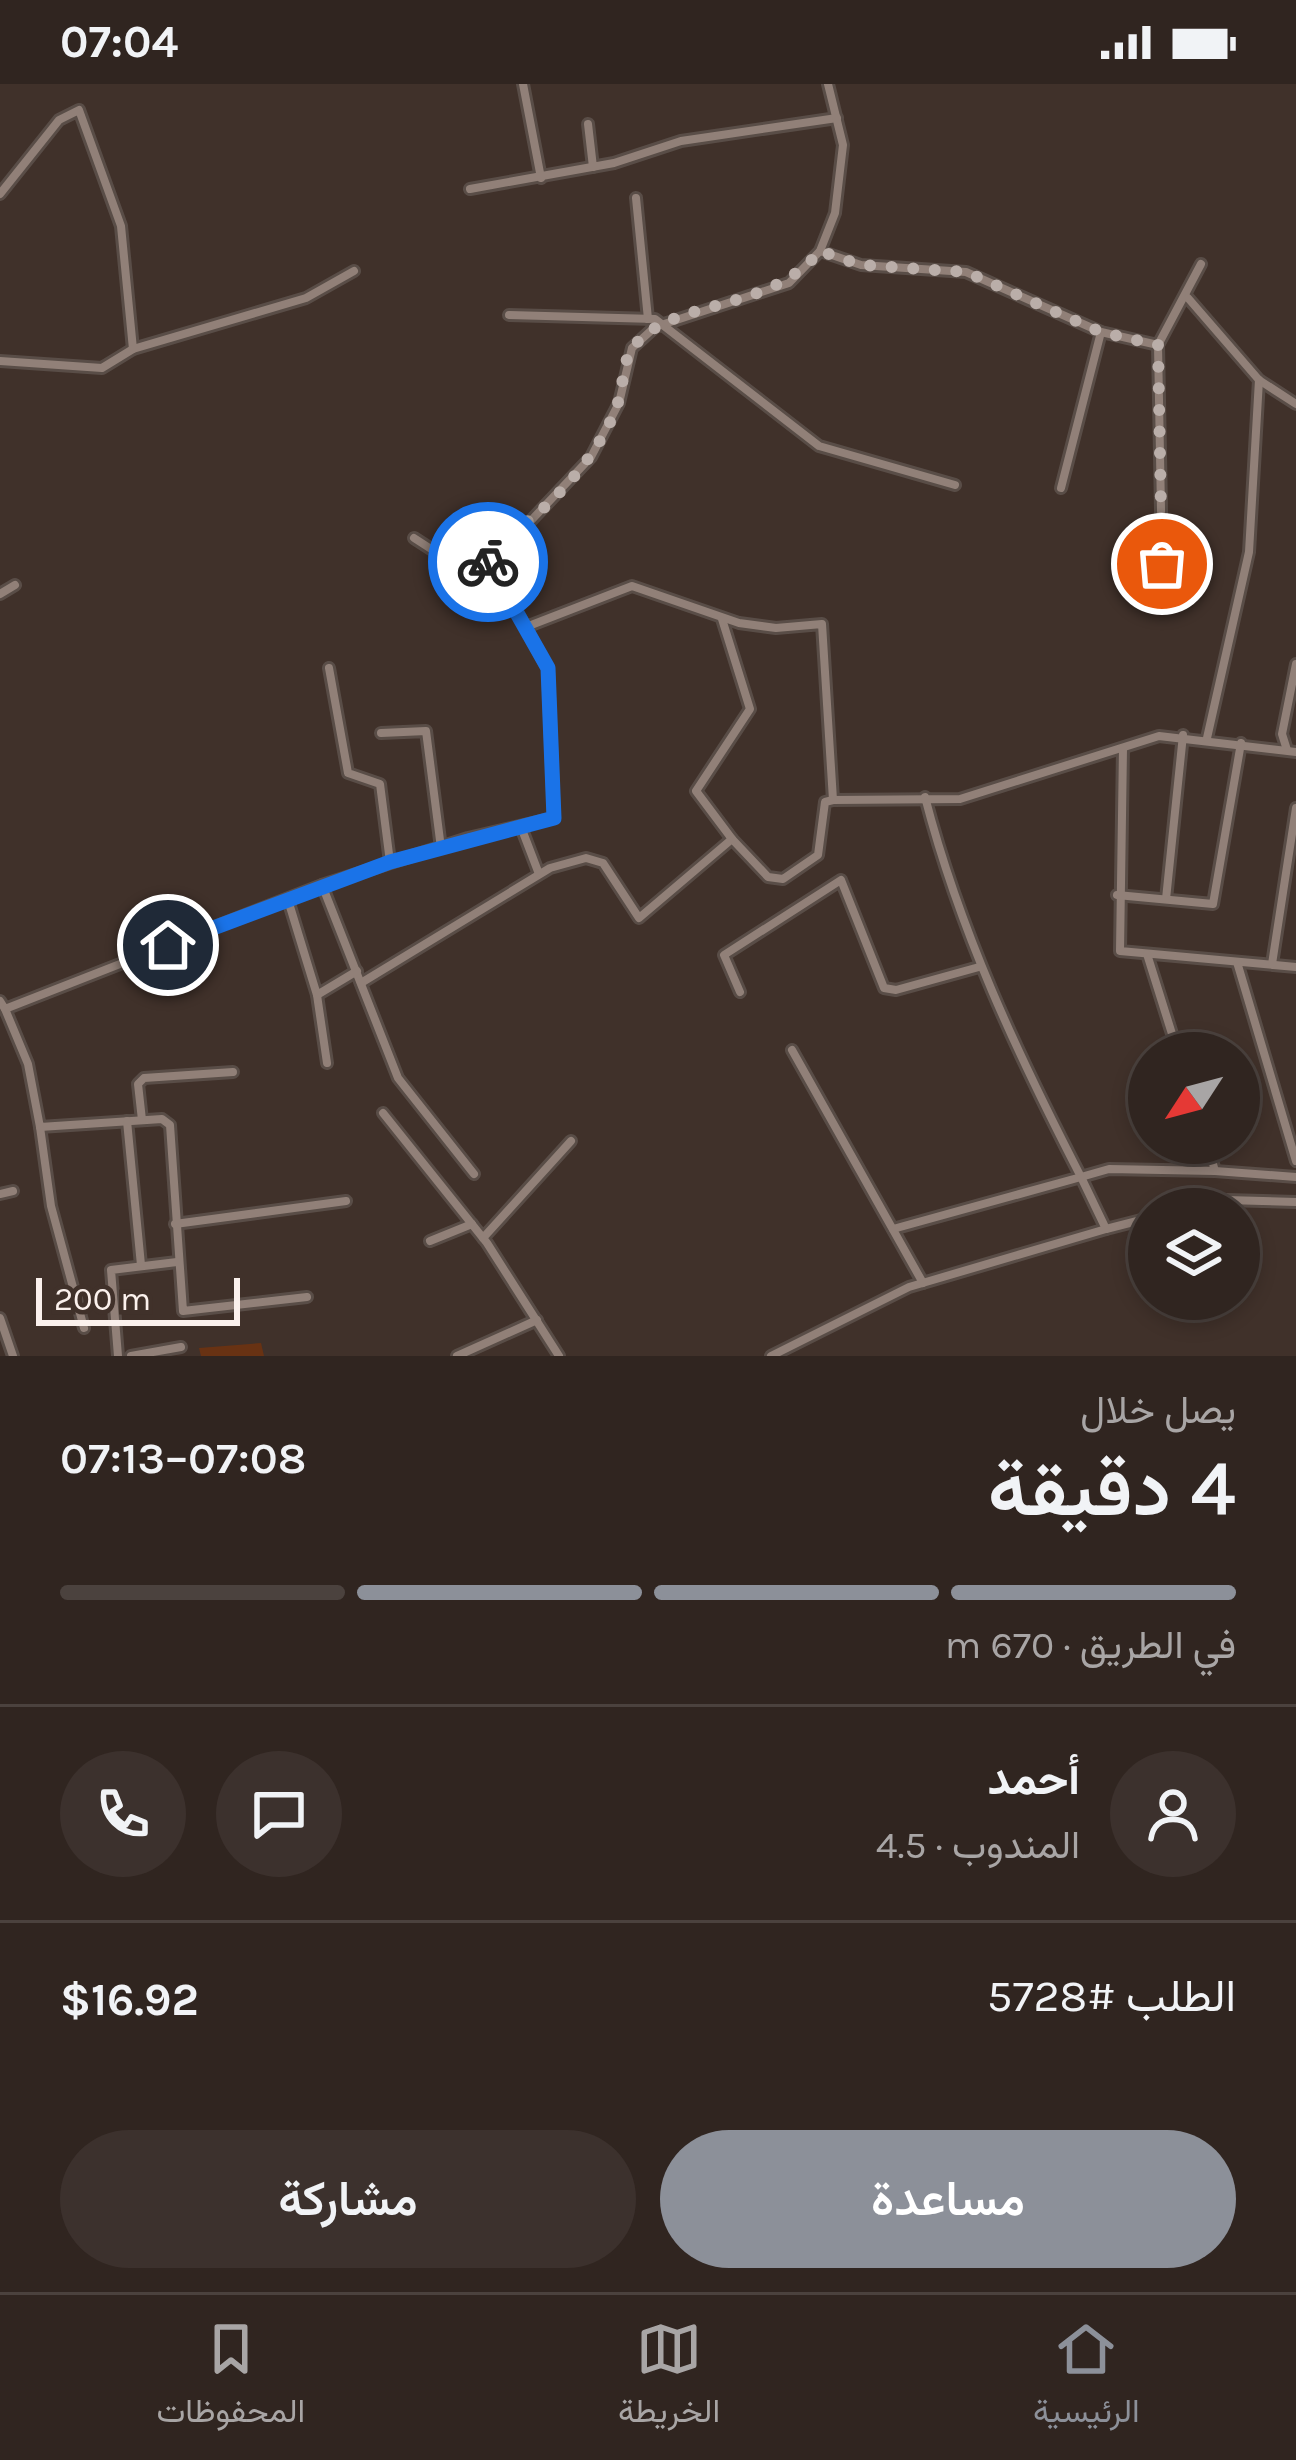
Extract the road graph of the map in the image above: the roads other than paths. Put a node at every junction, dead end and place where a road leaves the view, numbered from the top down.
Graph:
1 (523, 84) edge
2 (828, 84) edge
3 (837, 118) junction
4 (588, 124) dead end
5 (592, 167) junction
6 (541, 178) junction
7 (470, 189) dead end
8 (0, 194) edge
9 (636, 198) dead end
10 (820, 251) junction
11 (1201, 264) dead end
12 (354, 271) dead end
13 (1188, 298) junction
14 (509, 315) dead end
15 (648, 319) junction
16 (664, 324) junction
17 (1101, 332) junction
18 (1158, 345) junction
19 (134, 350) junction
20 (0, 361) edge
21 (1259, 380) junction
22 (1296, 404) edge
23 (955, 485) dead end
24 (1061, 488) dead end
25 (414, 538) dead end
26 (486, 546) junction
27 (1162, 564) dead end
28 (15, 585) dead end
29 (0, 594) edge
30 (722, 619) junction
31 (526, 627) junction
32 (1296, 664) edge
33 (329, 668) dead end
34 (381, 733) dead end
35 (1183, 735) junction
36 (1207, 738) junction
37 (1240, 743) junction
38 (1123, 748) junction
39 (1292, 751) edge
40 (925, 797) junction
41 (833, 800) junction
42 (1296, 808) edge
43 (521, 826) junction
44 (732, 839) junction
45 (441, 848) junction
46 (390, 862) junction
47 (539, 874) junction
48 (322, 885) junction
49 (1117, 895) junction
50 (1166, 898) junction
51 (287, 901) junction
52 (1147, 954) junction
53 (1237, 962) junction
54 (1272, 964) junction
55 (1296, 967) edge
56 (979, 968) junction
57 (357, 971) junction
58 (362, 983) junction
59 (740, 992) dead end
60 (317, 995) junction
61 (2, 1005) edge
62 (1171, 1032) edge
63 (792, 1050) dead end
64 (328, 1063) dead end
65 (233, 1072) dead end
66 (382, 1113) dead end
67 (142, 1120) junction
68 (127, 1121) junction
69 (40, 1127) junction
70 (572, 1141) dead end
71 (1296, 1161) edge
72 (1213, 1164) edge
73 (1215, 1171) junction
74 (473, 1174) dead end
75 (1082, 1177) junction
76 (1296, 1177) edge
77 (13, 1191) dead end
78 (0, 1194) edge
79 (346, 1201) dead end
80 (1260, 1201) edge
81 (1296, 1202) edge
82 (1128, 1223) edge
83 (175, 1224) junction
84 (472, 1224) junction
85 (893, 1229) junction
86 (1106, 1229) junction
87 (484, 1238) junction
88 (430, 1241) dead end
89 (177, 1262) junction
90 (141, 1265) junction
91 (923, 1283) junction
92 (307, 1297) dead end
93 (0, 1318) edge
94 (537, 1320) junction
95 (84, 1328) dead end
96 (181, 1347) dead end
97 (13, 1356) edge
98 (118, 1356) edge
99 (131, 1356) edge
100 (457, 1356) edge
101 (559, 1356) edge
102 (771, 1356) edge

1 - 6 street
2 - 3 street
3 - 5 street
3 - 10 street
4 - 5 street
5 - 6 street
6 - 7 street
8 - 19 street
9 - 15 street
10 - 16 street
10 - 17 street
11 - 13 street
12 - 19 street
13 - 18 street
13 - 21 street
14 - 15 street
15 - 16 street
16 - 23 street
16 - 26 street
17 - 18 street
17 - 24 street
18 - 27 street
19 - 20 street
21 - 22 street
21 - 36 street
25 - 26 street
26 - 31 street
28 - 29 street
30 - 31 street
30 - 41 street
30 - 44 street
31 - 43 street
32 - 39 street
33 - 46 street
34 - 45 street
35 - 36 street
35 - 38 street
35 - 50 street
36 - 37 street
37 - 39 street
37 - 50 street
38 - 40 street
38 - 49 street
40 - 41 street
40 - 56 street
41 - 44 street
42 - 54 street
43 - 45 street
43 - 47 street
44 - 47 street
45 - 46 street
46 - 48 street
47 - 58 street
48 - 51 street
48 - 57 street
49 - 50 street
49 - 52 street
51 - 60 street
51 - 61 street
52 - 53 street
52 - 62 street
53 - 54 street
53 - 71 street
54 - 55 street
56 - 59 street
56 - 75 street
57 - 58 street
57 - 60 street
58 - 74 street
60 - 64 street
61 - 69 street
63 - 85 street
65 - 67 street
66 - 84 street
67 - 68 street
67 - 83 street
68 - 69 street
68 - 90 street
69 - 95 street
70 - 87 street
72 - 73 street
73 - 75 street
73 - 76 street
75 - 85 street
75 - 86 street
77 - 78 street
79 - 83 street
80 - 81 street
82 - 86 street
83 - 89 street
84 - 87 street
84 - 88 street
85 - 91 street
86 - 91 street
87 - 94 street
89 - 90 street
89 - 92 street
90 - 98 street
91 - 102 street
93 - 97 street
94 - 100 street
94 - 101 street
96 - 99 street

